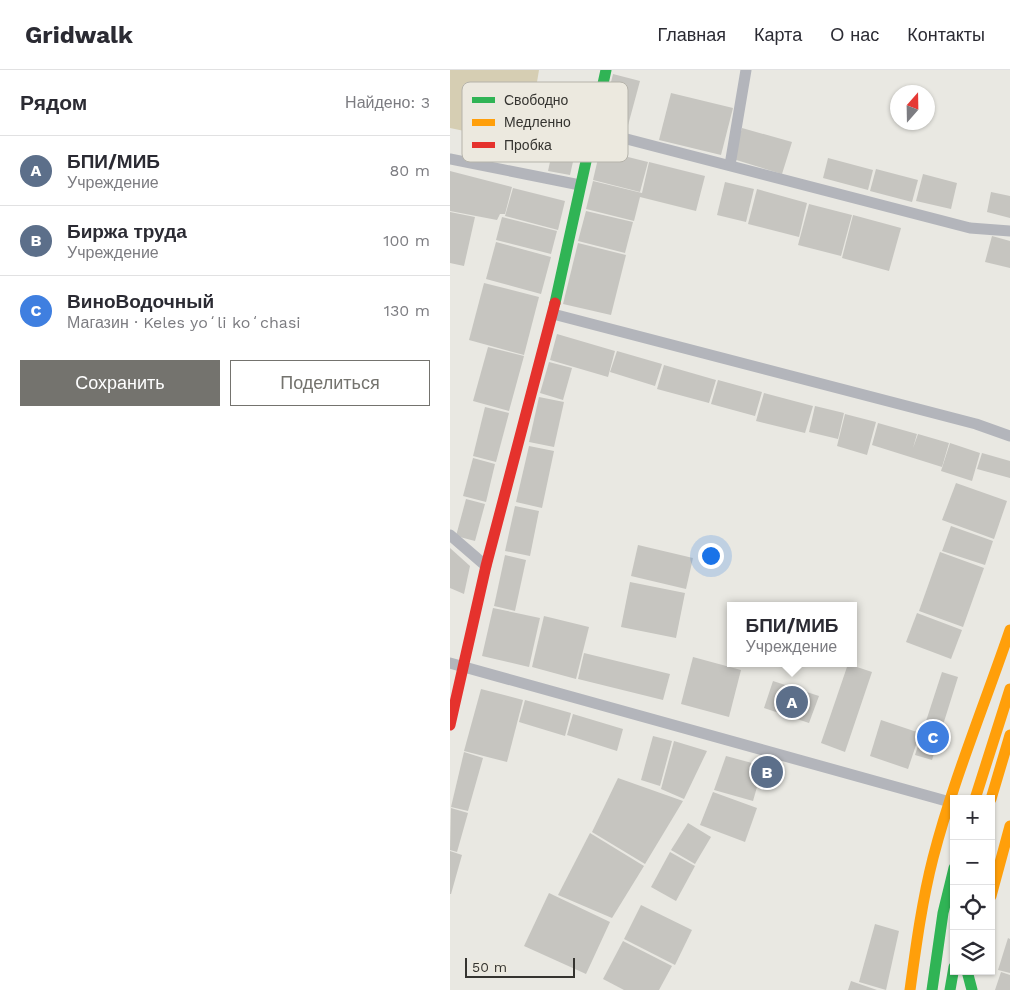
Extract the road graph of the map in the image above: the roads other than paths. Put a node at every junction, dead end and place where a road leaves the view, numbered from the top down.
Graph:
1 (746, 70) edge
2 (628, 139) edge
3 (450, 160) edge
4 (585, 162) edge
5 (730, 166) junction
6 (580, 185) junction
7 (1010, 231) edge
8 (553, 314) junction
9 (1010, 436) edge
10 (450, 535) edge
11 (486, 566) junction
12 (1010, 630) edge
13 (450, 663) edge
14 (463, 667) junction
15 (1010, 689) edge
16 (450, 725) edge
17 (1010, 735) edge
18 (952, 795) edge
19 (976, 795) edge
20 (992, 795) edge
21 (950, 802) joint
22 (1010, 826) edge
23 (950, 884) edge
24 (994, 885) edge
25 (953, 975) edge
26 (968, 975) edge
27 (975, 975) edge
28 (910, 990) edge
29 (932, 990) edge
30 (950, 990) edge
31 (972, 990) edge

1 - 5 street
2 - 5 street
3 - 6 street
4 - 6 main road
5 - 7 street
6 - 8 main road
8 - 9 street
8 - 11 main road
10 - 11 street
11 - 14 main road
12 - 18 main road
13 - 14 street
14 - 16 main road
14 - 21 street
15 - 19 main road
17 - 20 main road
21 - 28 main road
22 - 24 main road
23 - 29 main road
25 - 30 main road
26 - 31 main road
27 - 31 main road

